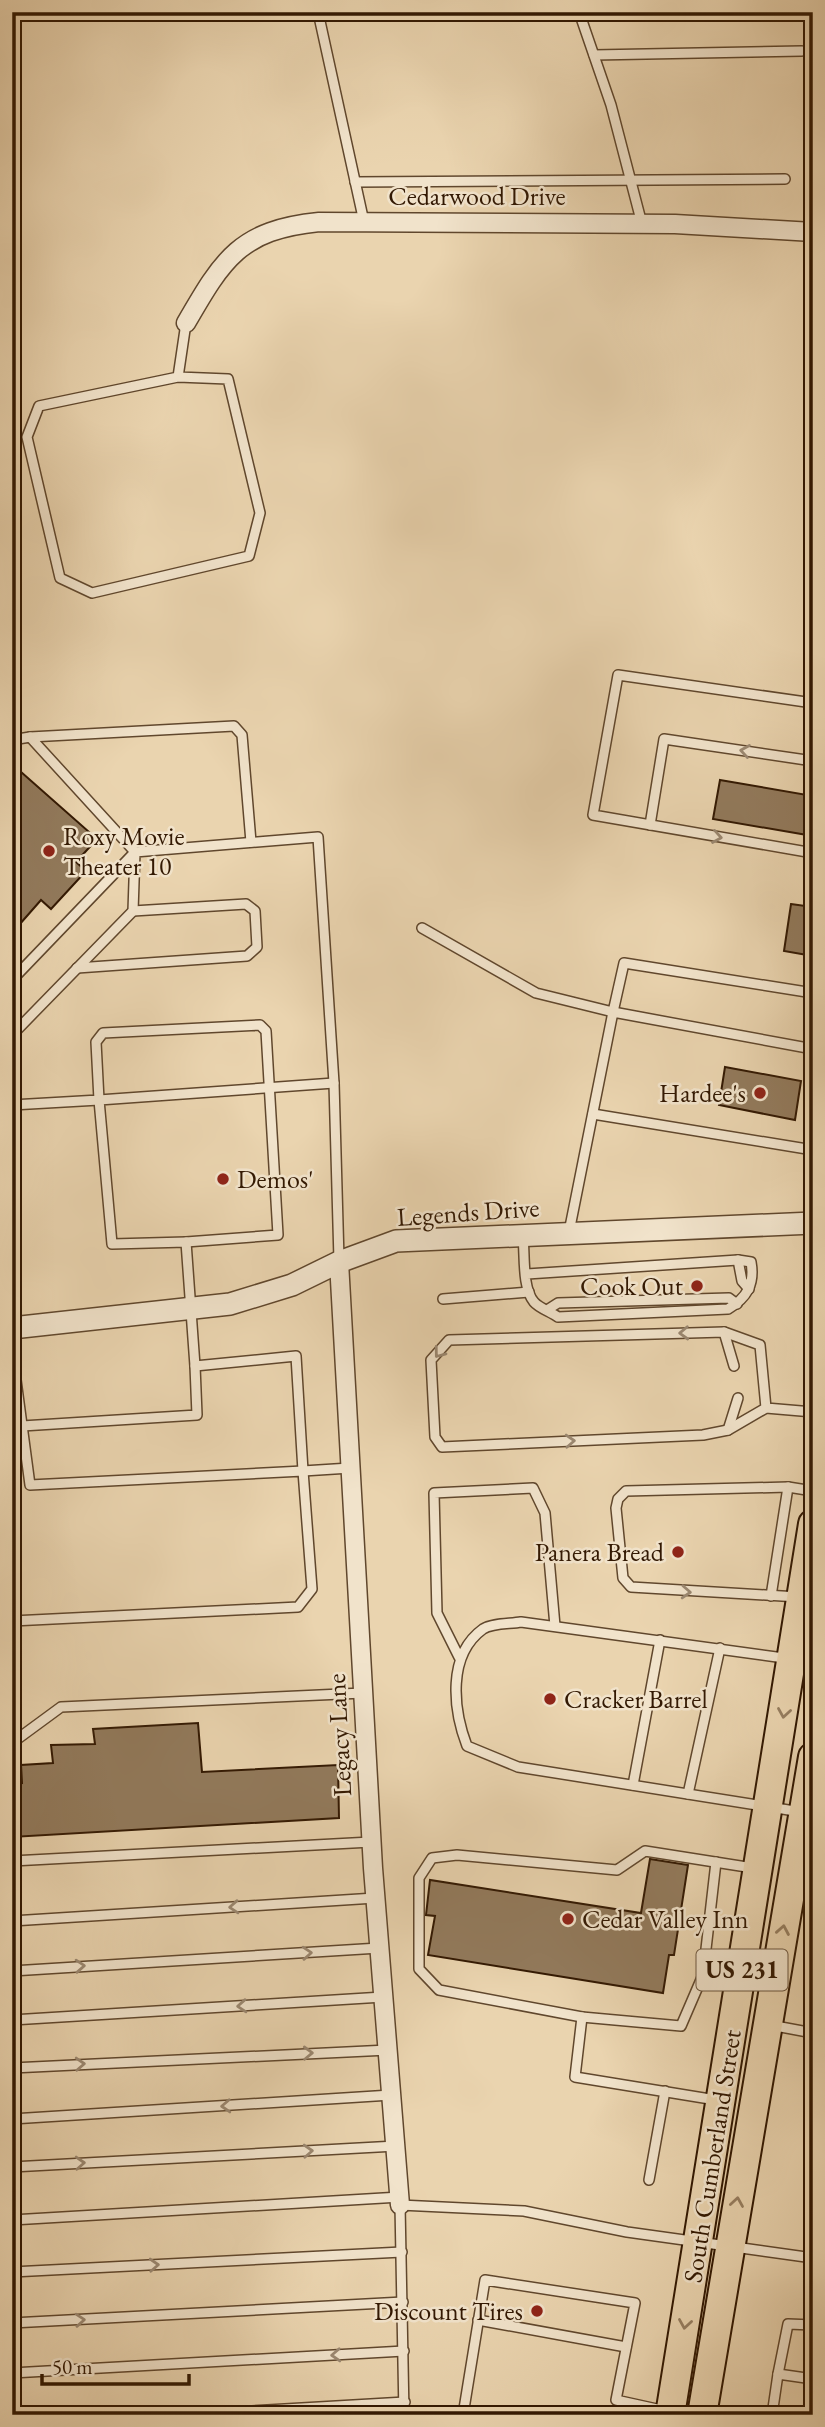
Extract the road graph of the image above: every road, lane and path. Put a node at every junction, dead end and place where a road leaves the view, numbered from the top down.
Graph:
1 (318, 12) edge
2 (579, 12) edge
3 (802, 51) dead end
4 (594, 55) junction
5 (629, 178) junction
6 (785, 179) dead end
7 (355, 182) junction
8 (364, 222) junction
9 (642, 224) junction
10 (813, 232) edge
11 (186, 323) joint
12 (178, 377) junction
13 (813, 704) edge
14 (30, 737) junction
15 (12, 740) edge
16 (813, 761) edge
17 (650, 825) junction
18 (251, 842) junction
19 (135, 852) junction
20 (813, 853) edge
21 (133, 911) junction
22 (422, 928) dead end
23 (77, 968) junction
24 (12, 980) edge
25 (813, 993) edge
26 (613, 1012) junction
27 (12, 1035) edge
28 (813, 1049) edge
29 (334, 1083) junction
30 (271, 1087) junction
31 (99, 1100) junction
32 (12, 1105) edge
33 (593, 1114) junction
34 (813, 1150) edge
35 (813, 1223) edge
36 (569, 1234) junction
37 (523, 1236) junction
38 (187, 1242) junction
39 (339, 1262) junction
40 (527, 1274) junction
41 (529, 1292) junction
42 (443, 1299) dead end
43 (737, 1304) junction
44 (191, 1308) junction
45 (547, 1310) junction
46 (12, 1328) edge
47 (724, 1332) junction
48 (12, 1350) edge
49 (195, 1366) junction
50 (734, 1366) dead end
51 (15, 1385) edge
52 (738, 1398) dead end
53 (766, 1408) junction
54 (813, 1412) edge
55 (22, 1426) junction
56 (728, 1430) junction
57 (350, 1468) junction
58 (303, 1471) junction
59 (789, 1487) junction
60 (813, 1491) edge
61 (813, 1524) edge
62 (771, 1596) junction
63 (800, 1597) junction
64 (12, 1621) edge
65 (555, 1626) junction
66 (660, 1640) junction
67 (720, 1648) junction
68 (459, 1657) junction
69 (803, 1660) edge
70 (363, 1693) junction
71 (12, 1742) edge
72 (813, 1757) edge
73 (634, 1785) junction
74 (688, 1794) junction
75 (769, 1807) junction
76 (803, 1812) junction
77 (371, 1842) junction
78 (12, 1861) edge
79 (716, 1862) junction
80 (758, 1868) junction
81 (375, 1898) junction
82 (12, 1921) edge
83 (379, 1948) junction
84 (12, 1971) edge
85 (383, 1997) junction
86 (582, 2017) junction
87 (12, 2020) edge
88 (767, 2024) junction
89 (813, 2033) edge
90 (387, 2050) junction
91 (12, 2068) edge
92 (665, 2091) junction
93 (391, 2095) junction
94 (720, 2100) junction
95 (12, 2119) edge
96 (396, 2146) junction
97 (12, 2167) edge
98 (649, 2180) dead end
99 (400, 2201) junction
100 (12, 2220) edge
101 (697, 2242) junction
102 (730, 2247) junction
103 (402, 2252) junction
104 (813, 2258) edge
105 (12, 2273) edge
106 (403, 2302) junction
107 (478, 2320) junction
108 (12, 2323) edge
109 (813, 2325) edge
110 (626, 2347) junction
111 (404, 2351) junction
112 (12, 2373) edge
113 (778, 2374) junction
114 (813, 2379) edge
115 (405, 2402) junction
116 (670, 2414) edge
117 (182, 2415) edge
118 (404, 2415) edge
119 (463, 2415) edge
120 (702, 2415) edge
121 (772, 2415) edge

1 - 7 lane
2 - 4 lane
3 - 4 lane
4 - 5 lane
5 - 6 lane
5 - 7 lane
5 - 9 lane
7 - 8 lane
8 - 9 street, Cedarwood Drive
8 - 11 street, Cedarwood Drive
9 - 10 street, Cedarwood Drive
11 - 12 lane
12 - 12 lane
13 - 17 lane
14 - 15 lane
14 - 18 lane
14 - 19 lane
16 -> 17 lane
17 -> 20 lane
18 - 19 lane
18 - 29 lane
19 - 21 lane
19 - 24 lane
21 - 23 lane
21 - 23 lane
22 - 26 lane
23 - 27 lane
25 - 26 lane
26 - 28 lane
26 - 33 lane
29 - 30 lane
29 - 39 lane
30 - 31 lane
30 - 31 lane
30 - 38 lane
31 - 32 lane
31 - 38 lane
33 - 34 lane
33 - 36 lane
35 - 36 street, Legends Drive
36 - 37 street, Legends Drive
37 - 39 street, Legends Drive
37 - 40 lane
38 - 44 lane
39 - 44 street, Legends Drive
39 - 57 street, Legacy Lane
40 - 41 lane
40 - 43 lane
41 - 42 lane
41 - 45 lane
43 - 45 lane
43 - 45 lane
44 - 46 street, Legends Drive
44 - 49 lane
47 - 50 lane
47 - 53 lane
47 -> 56 lane
48 - 51 lane
49 - 55 lane
49 - 58 lane
51 - 55 lane
52 - 56 lane
53 - 54 lane
53 - 56 lane
55 - 58 lane
57 - 58 lane
57 - 70 street, Legacy Lane
58 - 64 lane
59 - 60 lane
59 - 62 lane
59 -> 62 lane
61 - 63 main road, South Cumberland Street / US 231
62 - 63 lane
63 - 69 main road, South Cumberland Street / US 231
65 - 66 lane
65 - 68 lane
65 - 68 lane
66 - 67 lane
66 - 73 lane
67 - 69 lane
67 - 74 lane
68 - 73 lane
69 -> 75 main road, South Cumberland Street / US 231
70 - 71 lane
70 - 77 street, Legacy Lane
72 - 76 main road, South Cumberland Street / US 231
73 - 74 lane
74 - 75 lane
75 - 76 lane
75 - 80 main road, South Cumberland Street / US 231
88 -> 76 main road, South Cumberland Street / US 231
77 - 78 lane
77 - 81 street, Legacy Lane
79 - 80 lane
79 - 86 lane
79 - 86 lane
80 - 94 main road, South Cumberland Street / US 231
81 -> 82 lane
81 - 83 street, Legacy Lane
84 -> 83 lane
83 - 85 street, Legacy Lane
85 -> 87 lane
85 - 90 street, Legacy Lane
86 - 92 lane
88 - 89 lane
102 -> 88 main road, South Cumberland Street / US 231
91 -> 90 lane
90 - 93 street, Legacy Lane
92 - 94 lane
92 - 98 lane
93 -> 95 lane
93 - 96 street, Legacy Lane
94 - 101 main road, South Cumberland Street / US 231
97 -> 96 lane
96 - 99 street, Legacy Lane
99 - 100 lane
99 - 101 lane
99 - 103 lane
101 - 102 lane
101 -> 116 main road, South Cumberland Street / US 231
102 - 104 lane
102 - 120 main road, South Cumberland Street / US 231
105 -> 103 lane
103 - 106 lane
108 -> 106 lane
106 - 111 lane
107 - 110 lane
107 - 110 lane
107 - 119 lane
109 - 113 lane
110 - 116 lane
111 -> 112 lane
111 - 115 lane
113 - 114 lane
113 - 121 lane
115 - 117 lane
115 - 118 lane

